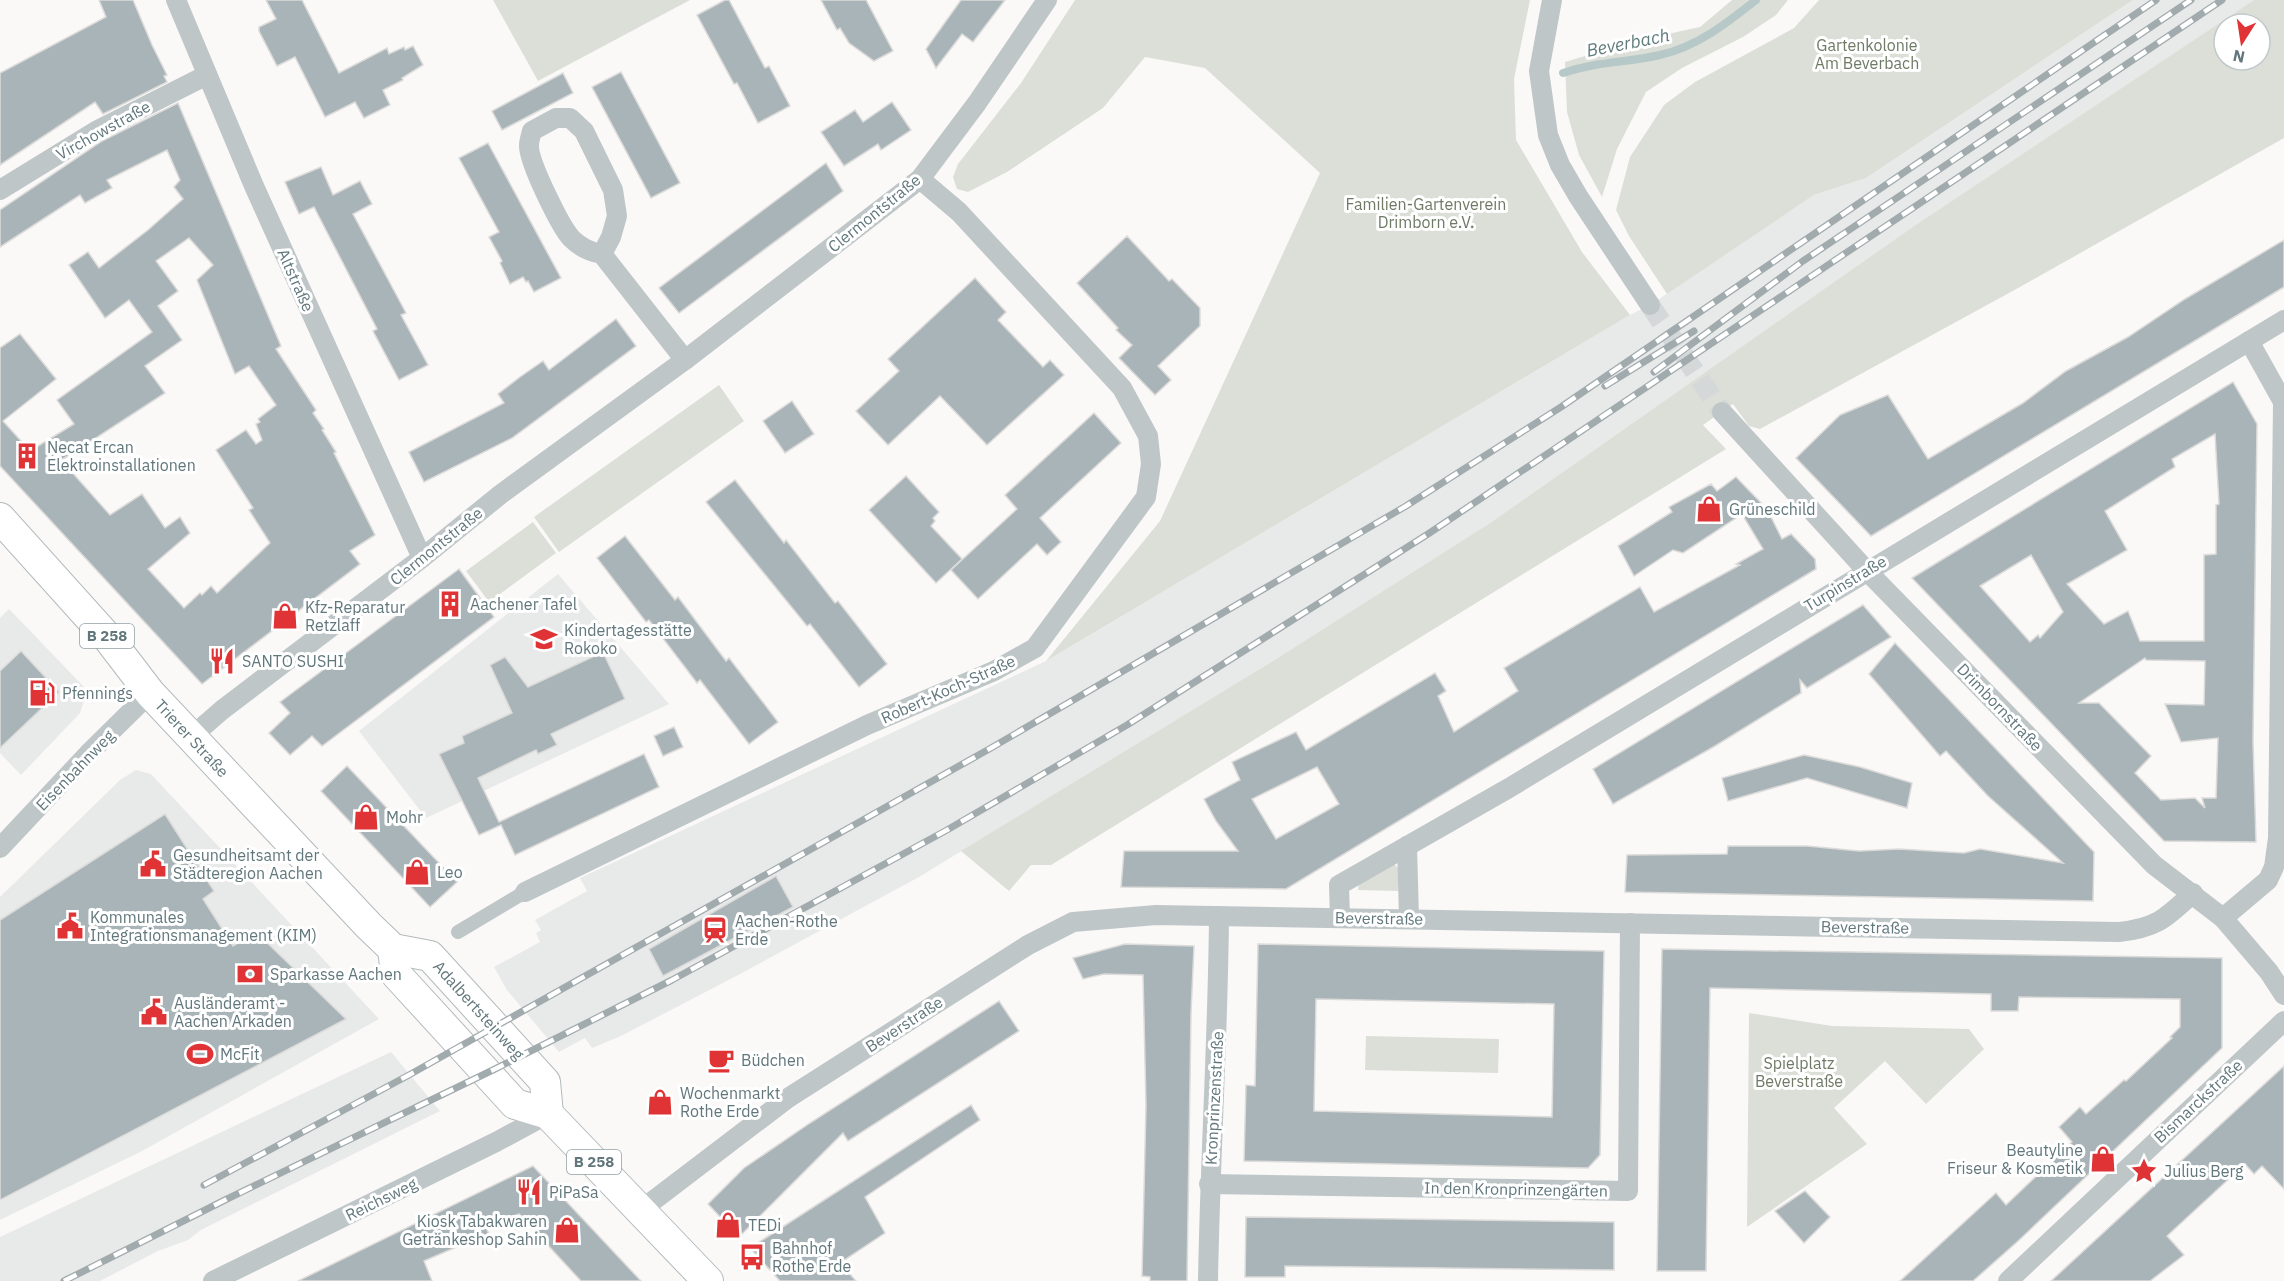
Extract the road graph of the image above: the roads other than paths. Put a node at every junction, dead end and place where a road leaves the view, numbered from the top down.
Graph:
1 (176, 0) edge
2 (1047, 0) edge
3 (1552, 0) edge
4 (207, 75) junction
5 (920, 179) junction
6 (0, 190) edge
7 (602, 254) junction
8 (1650, 305) tunnel mouth
9 (2284, 320) edge
10 (2249, 341) junction
11 (685, 360) junction
12 (1722, 412) tunnel mouth
13 (0, 518) edge
14 (422, 558) junction
15 (1866, 570) junction
16 (2282, 650) edge
17 (150, 693) junction
18 (191, 737) junction
19 (1407, 846) junction
20 (0, 848) edge
21 (525, 892) joint
22 (2193, 893) junction
23 (1219, 916) junction
24 (1340, 918) junction
25 (1409, 918) junction
26 (2223, 918) junction
27 (1630, 923) junction
28 (458, 932) dead end
29 (2284, 995) edge
30 (2284, 1021) edge
31 (548, 1114) junction
32 (1209, 1184) junction
33 (641, 1210) junction
34 (213, 1281) edge
35 (708, 1281) edge
36 (1208, 1281) edge
37 (2008, 1281) edge

1 - 4 street, Altstraße
2 - 5 street, Clermontstraße
3 - 8 street
4 - 6 street, Virchowstraße
4 - 14 street, Altstraße
5 - 11 street, Clermontstraße
5 - 21 street, Robert-Koch-Straße
7 - 7 street
7 - 11 street
9 - 10 street, Turpinstraße
10 - 15 street, Turpinstraße
10 - 16 street
11 - 14 street, Clermontstraße
12 - 15 street, Drimbornstraße
13 - 17 main road, Trierer Straße / B 258
14 - 18 street, Clermontstraße
15 - 19 street, Turpinstraße
15 - 22 street, Drimbornstraße
16 - 26 street
17 - 18 main road, Trierer Straße / B 258
17 - 20 street, Eisenbahnweg
18 - 31 main road, Trierer Straße / B 258
19 - 24 street, Turpinstraße
19 - 25 street
21 - 28 street, Robert-Koch-Straße
22 - 26 street, Drimbornstraße
22 - 27 street, Beverstraße
23 - 24 street, Beverstraße
23 - 32 street, Kronprinzenstraße
23 - 33 street, Beverstraße
24 - 25 street, Beverstraße
25 - 27 street, Beverstraße
26 - 29 street, Drimbornstraße
27 - 32 street, In den Kronprinzengärten
30 - 37 street, Bismarckstraße
31 - 33 main road, B 258
31 - 34 street, Reichsweg
32 - 36 street, Kronprinzenstraße
33 - 35 main road, B 258

